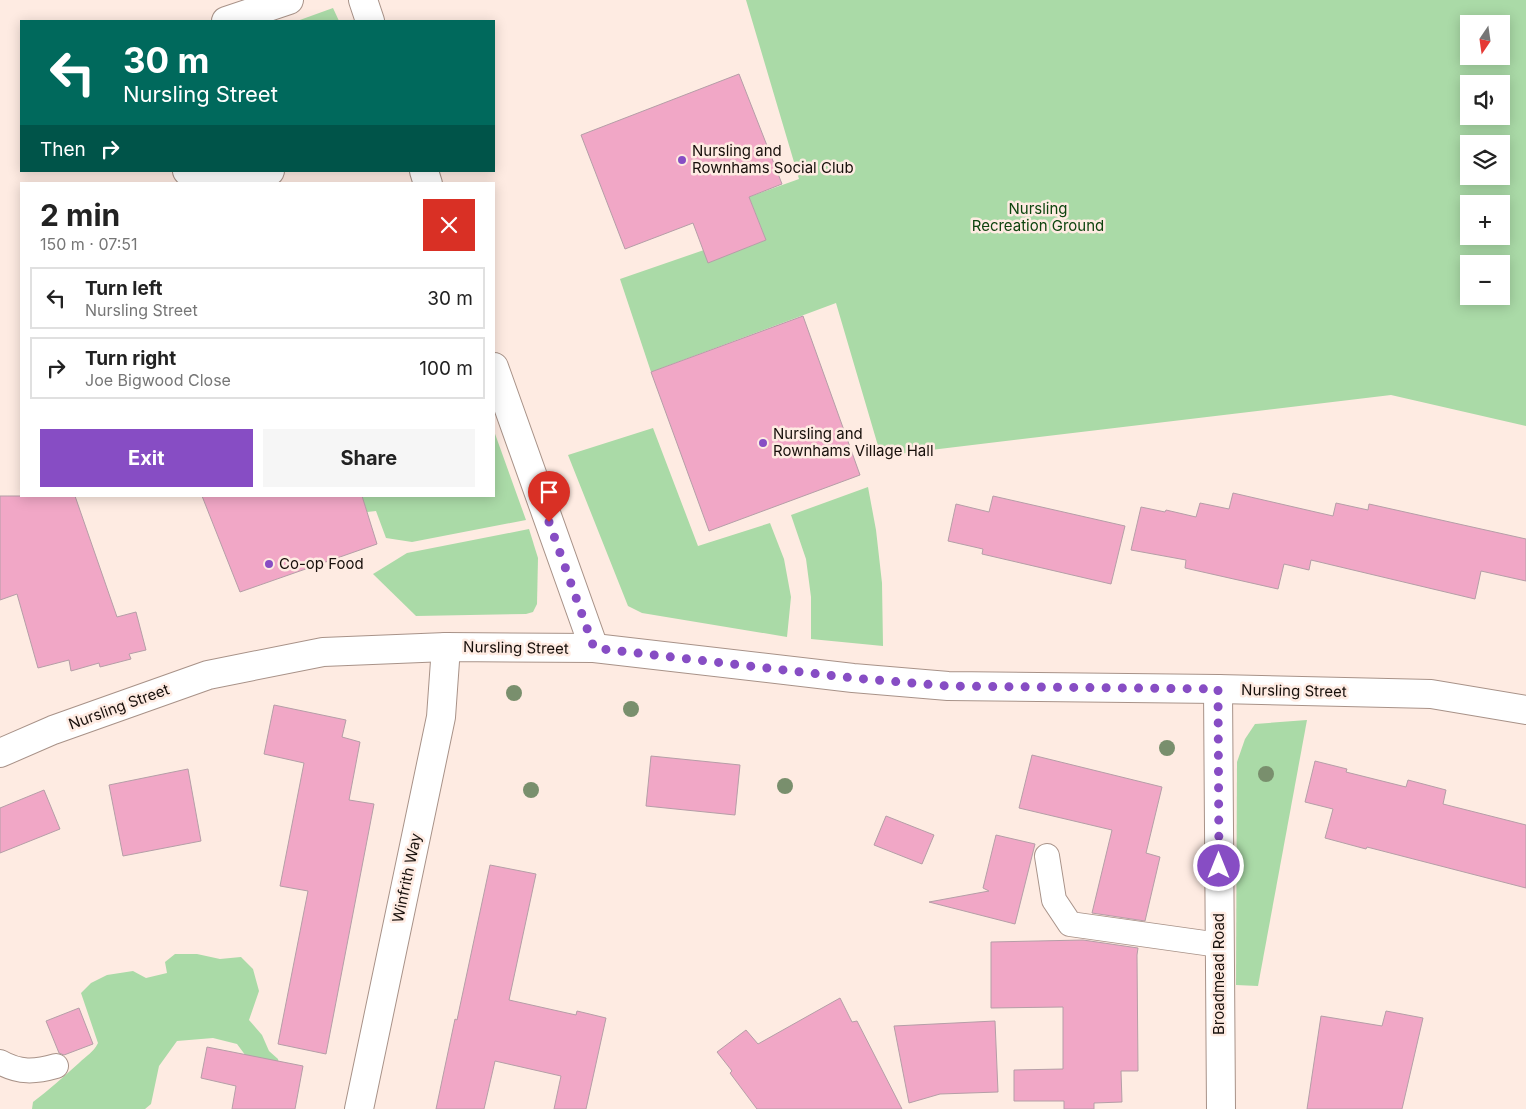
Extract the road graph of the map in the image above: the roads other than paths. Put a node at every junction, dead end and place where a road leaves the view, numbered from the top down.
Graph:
1 (289, 0) edge
2 (363, 0) edge
3 (229, 20) edge
4 (370, 20) edge
5 (190, 172) edge
6 (267, 172) edge
7 (220, 182) edge
8 (233, 182) edge
9 (495, 370) edge
10 (446, 647) junction
11 (594, 648) junction
12 (1218, 689) junction
13 (1526, 710) edge
14 (0, 753) edge
15 (1047, 856) dead end
16 (1219, 945) junction
17 (0, 1062) edge
18 (56, 1066) dead end
19 (359, 1109) edge
20 (1220, 1109) edge

1 - 3 street
2 - 4 street
5 - 7 street
6 - 8 street
9 - 11 street
10 - 11 street, Nursling Street
10 - 14 street, Nursling Street
10 - 19 street, Winfrith Way
11 - 12 street, Nursling Street
12 - 13 street, Nursling Street
12 - 16 street, Broadmead Road
15 - 16 lane
16 - 20 street, Broadmead Road
17 - 18 lane

